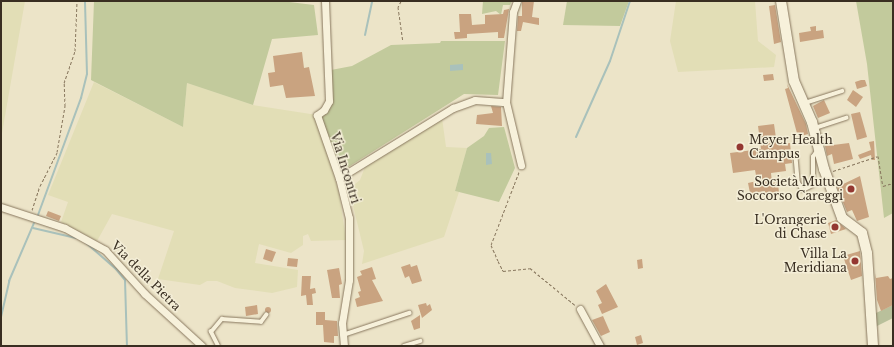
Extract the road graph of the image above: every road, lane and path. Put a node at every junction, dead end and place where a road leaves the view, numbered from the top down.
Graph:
1 (77, 1) edge
2 (325, 1) edge
3 (401, 1) edge
4 (517, 1) edge
5 (781, 1) edge
6 (403, 41) dead end
7 (842, 91) dead end
8 (506, 102) junction
9 (804, 103) junction
10 (846, 118) dead end
11 (814, 129) junction
12 (818, 148) junction
13 (796, 157) dead end
14 (521, 165) joint
15 (825, 173) junction
16 (339, 178) junction
17 (893, 183) edge
18 (1, 207) edge
19 (31, 216) junction
20 (580, 309) joint
21 (410, 312) dead end
22 (266, 315) dead end
23 (343, 335) junction
24 (420, 341) dead end
25 (202, 346) edge
26 (218, 346) edge
27 (344, 346) edge
28 (404, 346) edge
29 (600, 346) edge
30 (873, 346) edge

1 - 19 path
2 - 16 street, Via Incontri
3 - 6 path
4 - 8 street
5 - 9 street
7 - 9 lane
8 - 14 street
8 - 16 street
9 - 11 street
10 - 11 lane
11 - 12 street
12 - 13 lane
12 - 15 street
14 - 20 path
15 - 17 path
15 - 30 street
16 - 23 street, Via Incontri
18 - 19 street, Via della Pietra
19 - 25 street, Via della Pietra
20 - 29 street
21 - 23 lane
22 - 26 lane
23 - 27 street, Via Incontri
24 - 28 lane

